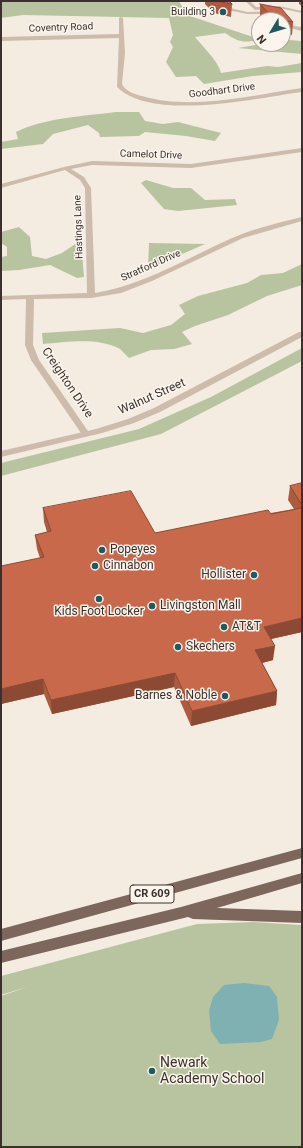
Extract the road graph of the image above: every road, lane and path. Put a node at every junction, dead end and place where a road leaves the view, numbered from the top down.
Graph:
1 (228, 1) edge
2 (248, 1) edge
3 (302, 12) edge
4 (121, 18) dead end
5 (302, 29) edge
6 (121, 36) junction
7 (1, 40) edge
8 (302, 90) edge
9 (302, 150) edge
10 (66, 168) junction
11 (1, 186) edge
12 (302, 219) edge
13 (91, 296) junction
14 (1, 298) edge
15 (30, 298) junction
16 (302, 334) edge
17 (86, 434) junction
18 (1, 454) edge
19 (302, 853) edge
20 (302, 878) edge
21 (181, 913) junction
22 (302, 917) edge
23 (1, 935) edge
24 (1, 957) edge

1 - 5 street
2 - 3 street
4 - 6 street, Goodhart Drive
6 - 7 street, Coventry Road
6 - 8 street, Goodhart Drive
9 - 10 street, Camelot Drive
10 - 11 street, Camelot Drive
10 - 13 street, Hastings Lane
12 - 13 street, Stratford Drive
13 - 15 street, Stratford Drive
14 - 15 street, Stratford Drive
15 - 17 street, Creighton Drive
16 - 17 street, Walnut Street
17 - 18 street, Walnut Street
19 - 23 main road, CR 609
20 - 21 main road, CR 609
21 - 22 main road
21 - 24 main road, CR 609

